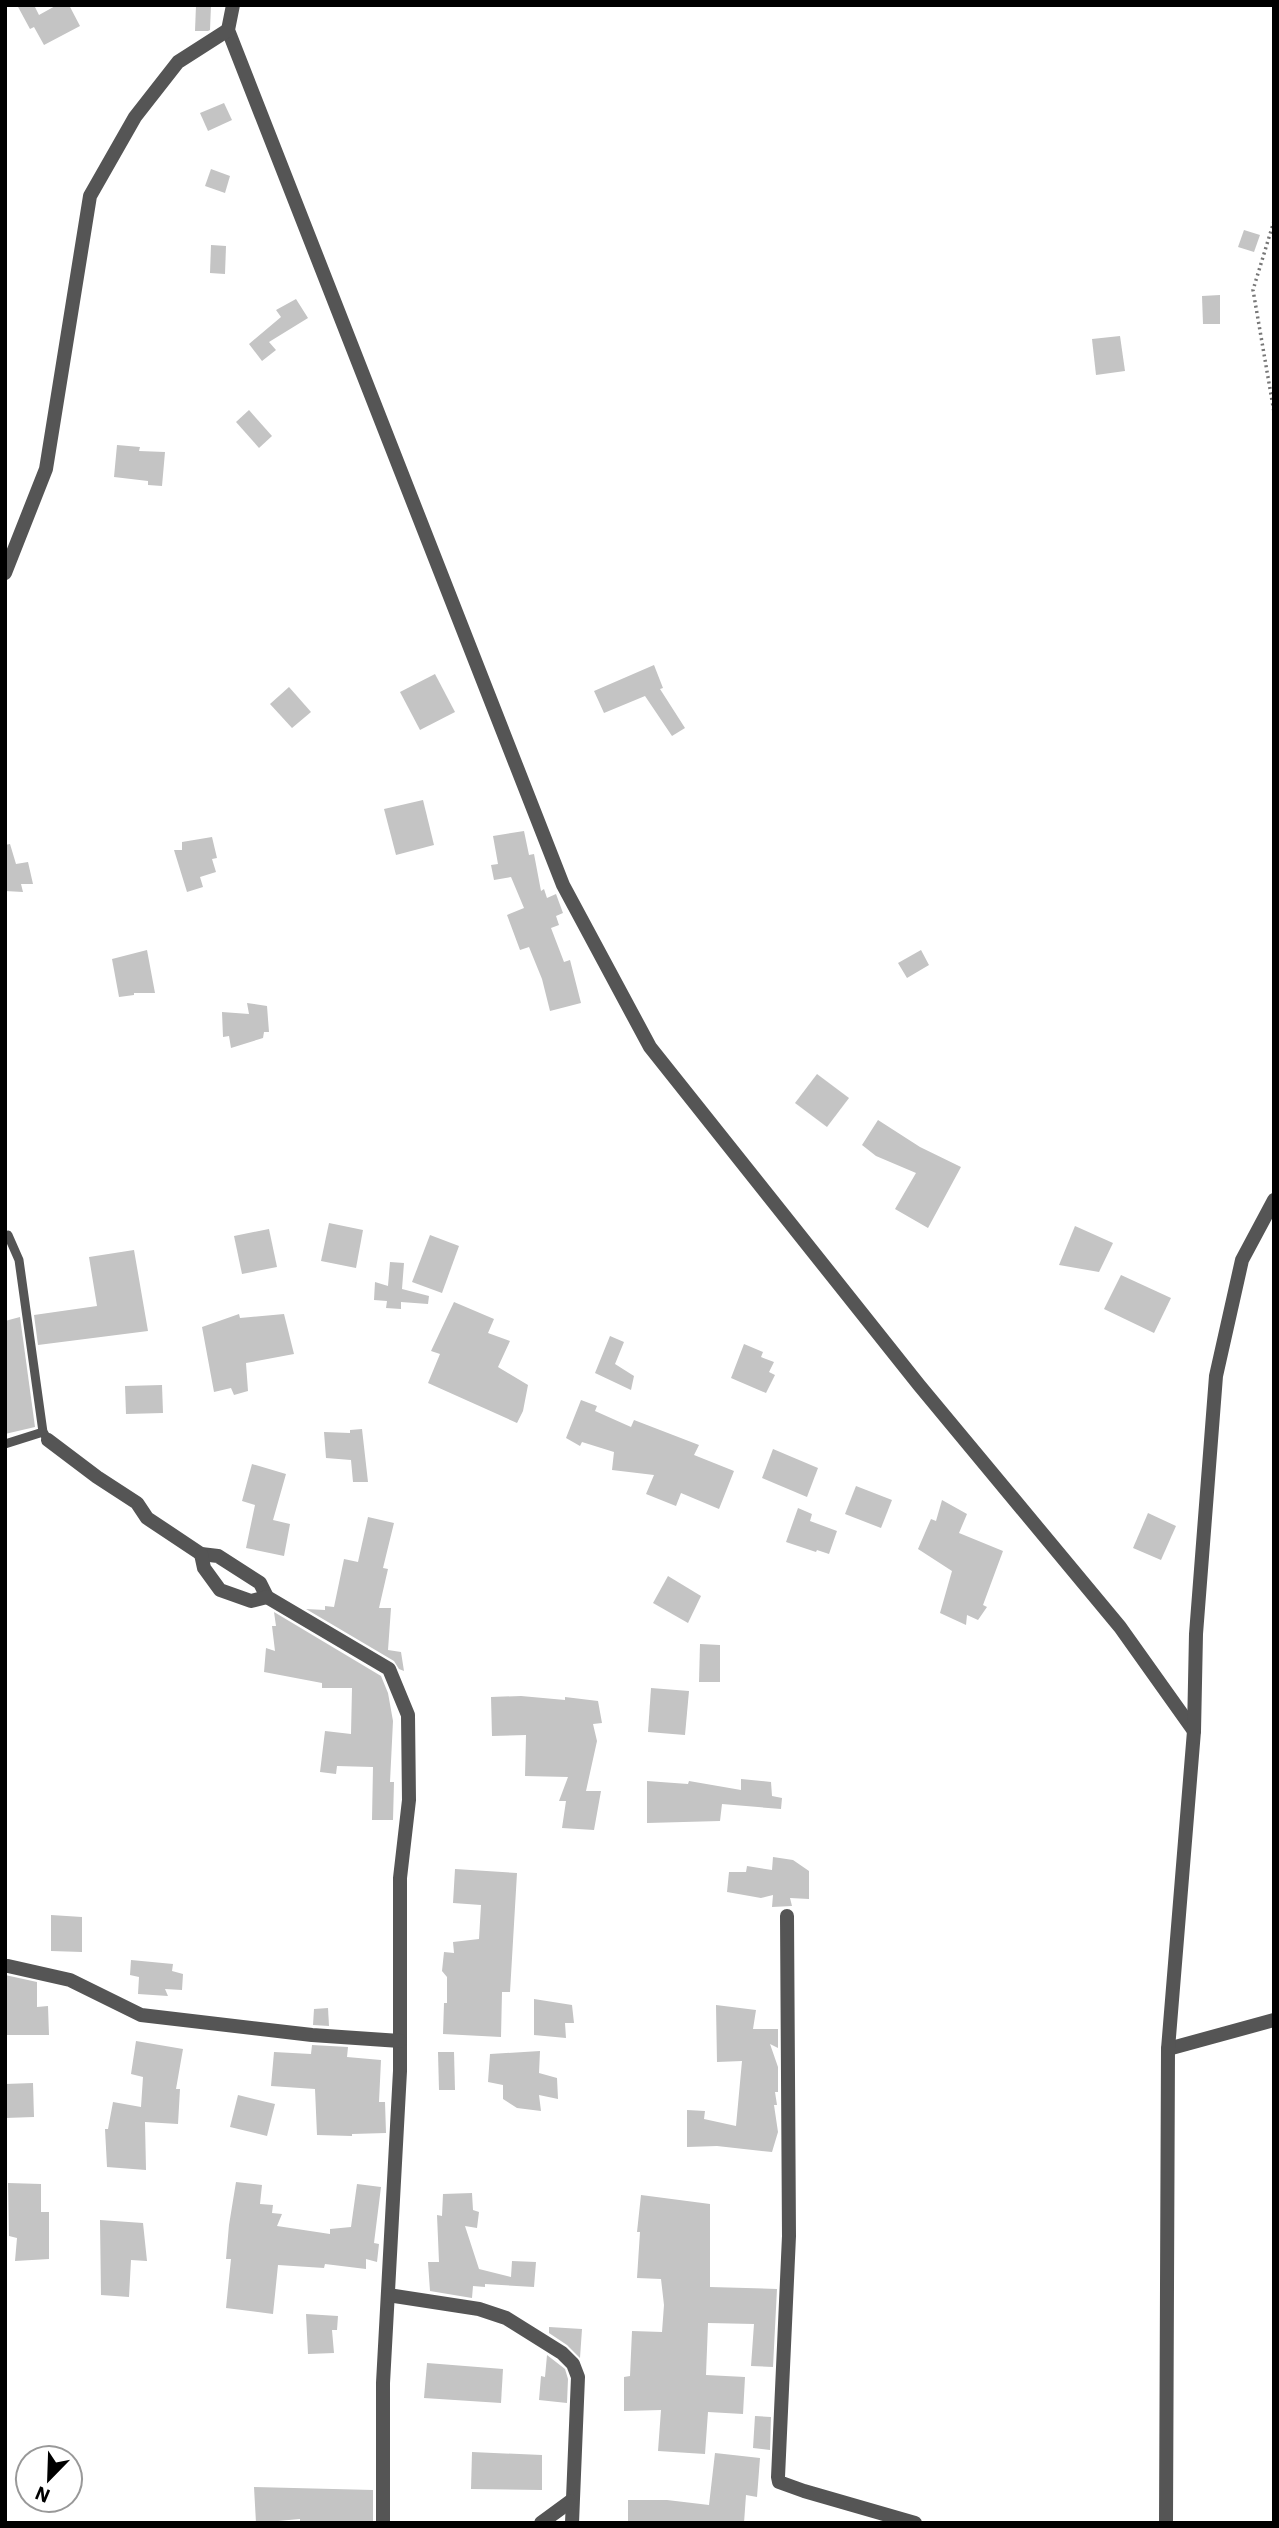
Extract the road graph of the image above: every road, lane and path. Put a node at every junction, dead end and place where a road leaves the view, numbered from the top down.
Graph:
1 (233, 5) edge
2 (228, 30) junction
3 (1274, 221) edge
4 (1274, 412) edge
5 (5, 572) edge
6 (1274, 1200) edge
7 (5, 1236) edge
8 (46, 1436) junction
9 (5, 1444) edge
10 (201, 1554) junction
11 (267, 1597) junction
12 (1195, 1731) junction
13 (787, 1916) dead end
14 (8, 1966) dead end
15 (1274, 2020) edge
16 (400, 2042) junction
17 (1168, 2049) junction
18 (388, 2295) junction
19 (571, 2501) junction
20 (383, 2523) edge
21 (541, 2523) edge
22 (572, 2523) edge
23 (915, 2523) edge
24 (1166, 2523) edge

1 - 2 street
2 - 5 street
2 - 12 street
3 - 4 path
6 - 12 street
7 - 8 lane
8 - 9 lane
8 - 10 street
10 - 11 street
10 - 11 street
11 - 16 street
12 - 17 street
13 - 23 street
14 - 16 street
15 - 17 street
16 - 18 street
17 - 24 street
18 - 19 street
18 - 20 street
19 - 21 street
19 - 22 street

